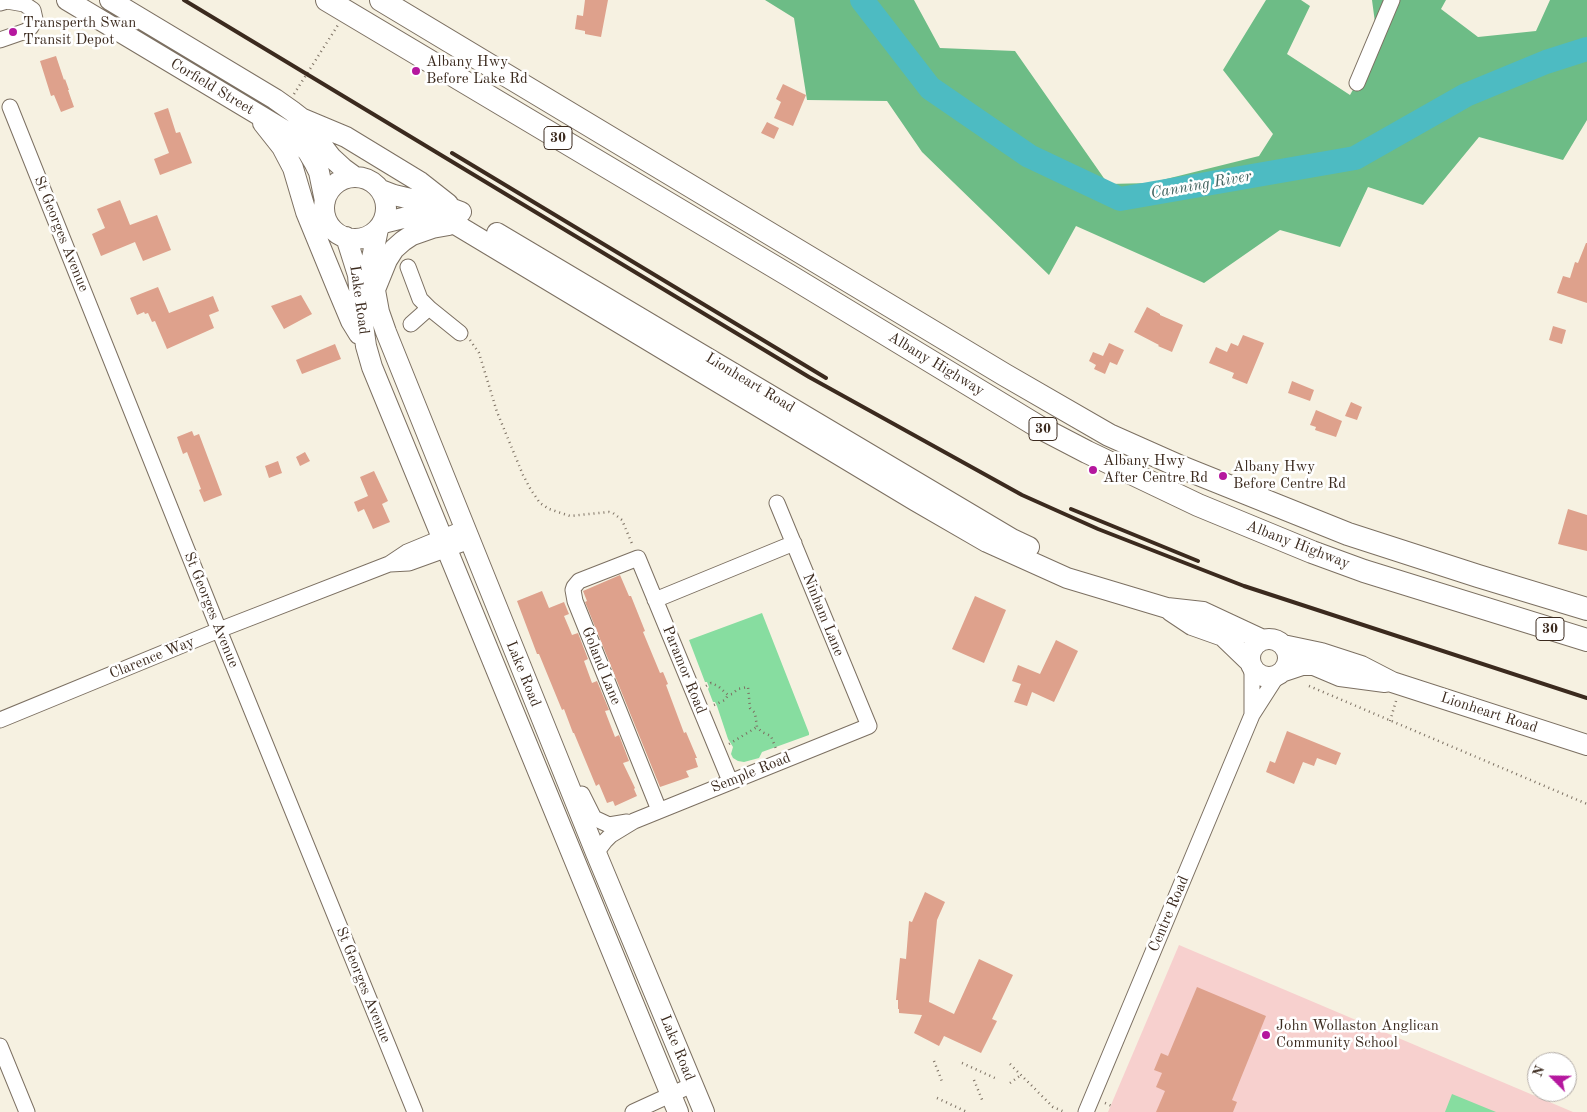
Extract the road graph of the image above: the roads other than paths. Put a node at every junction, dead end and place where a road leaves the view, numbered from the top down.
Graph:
1 (66, 0) edge
2 (110, 0) edge
3 (327, 0) edge
4 (381, 0) edge
5 (1392, 0) edge
6 (0, 3) edge
7 (0, 40) edge
8 (1357, 83) dead end
9 (10, 107) dead end
10 (256, 114) junction
11 (301, 118) junction
12 (356, 176) junction
13 (381, 190) junction
14 (325, 201) junction
15 (454, 216) junction
16 (380, 226) junction
17 (346, 237) junction
18 (802, 252) junction
19 (408, 267) dead end
20 (790, 276) junction
21 (374, 291) junction
22 (429, 308) junction
23 (411, 324) dead end
24 (460, 333) road end
25 (366, 346) junction
26 (777, 503) dead end
27 (1321, 524) junction
28 (467, 535) junction
29 (794, 543) junction
30 (445, 544) junction
31 (1312, 552) junction
32 (638, 558) joint
33 (655, 600) junction
34 (1167, 608) junction
35 (1587, 609) edge
36 (219, 630) junction
37 (1263, 640) junction
38 (1587, 640) edge
39 (1283, 645) junction
40 (1251, 664) junction
41 (1281, 673) junction
42 (1396, 684) junction
43 (1252, 715) junction
44 (541, 717) junction
45 (0, 720) edge
46 (868, 726) joint
47 (1587, 744) edge
48 (730, 781) junction
49 (659, 810) junction
50 (634, 821) junction
51 (596, 853) junction
52 (0, 1046) edge
53 (698, 1099) edge
54 (676, 1107) edge
55 (27, 1112) edge
56 (415, 1112) edge
57 (633, 1112) edge
58 (1086, 1112) edge

1 - 10 main road, Corfield Street
2 - 11 main road, Corfield Street
3 - 20 highway, Albany Highway / 30
4 - 18 highway, Albany Highway / 30
5 - 8 street
6 - 7 street
9 - 36 street, St Georges Avenue
10 - 14 main road, Corfield Street
10 - 25 main road
11 - 12 main road, Corfield Street
11 - 15 main road
12 - 13 main road
12 - 14 main road
13 - 15 main road, Lionheart Road
13 - 16 main road
14 - 17 main road
15 - 16 main road, Lionheart Road
15 - 21 main road
15 - 34 main road, Lionheart Road
16 - 17 main road
16 - 21 main road, Lake Road
17 - 25 main road, Lake Road
18 - 20 highway
18 - 27 highway, Albany Highway / 30
19 - 22 street
20 - 31 highway, Albany Highway / 30
21 - 28 main road, Lake Road
22 - 23 street
22 - 24 street
25 - 30 main road, Lake Road
26 - 29 street, Ninham Lane
27 - 31 highway
27 - 35 highway, Albany Highway / 30
28 - 30 street, Clarence Way
28 - 44 main road, Lake Road
29 - 33 street
29 - 46 street, Ninham Lane
30 - 36 street, Clarence Way
30 - 54 main road, Lake Road
31 - 38 highway, Albany Highway / 30
32 - 33 street, Paramor Road
32 - 49 street, Goland Lane
33 - 48 street, Paramor Road
34 - 37 main road, Lionheart Road
34 - 40 main road, Lionheart Road
36 - 45 street, Clarence Way
36 - 56 street, St Georges Avenue
37 - 39 main road
37 - 40 main road
39 - 41 main road
39 - 42 main road, Lionheart Road
40 - 41 main road
40 - 43 street, Centre Road
41 - 42 main road, Lionheart Road
41 - 43 street, Centre Road
42 - 47 main road, Lionheart Road
43 - 58 street, Centre Road
44 - 50 street, Semple Road
44 - 51 main road, Lake Road
46 - 48 street, Semple Road
48 - 49 street, Semple Road
49 - 50 street, Semple Road
50 - 51 street, Semple Road
51 - 53 main road, Lake Road
52 - 55 street
53 - 54 street
54 - 57 street

